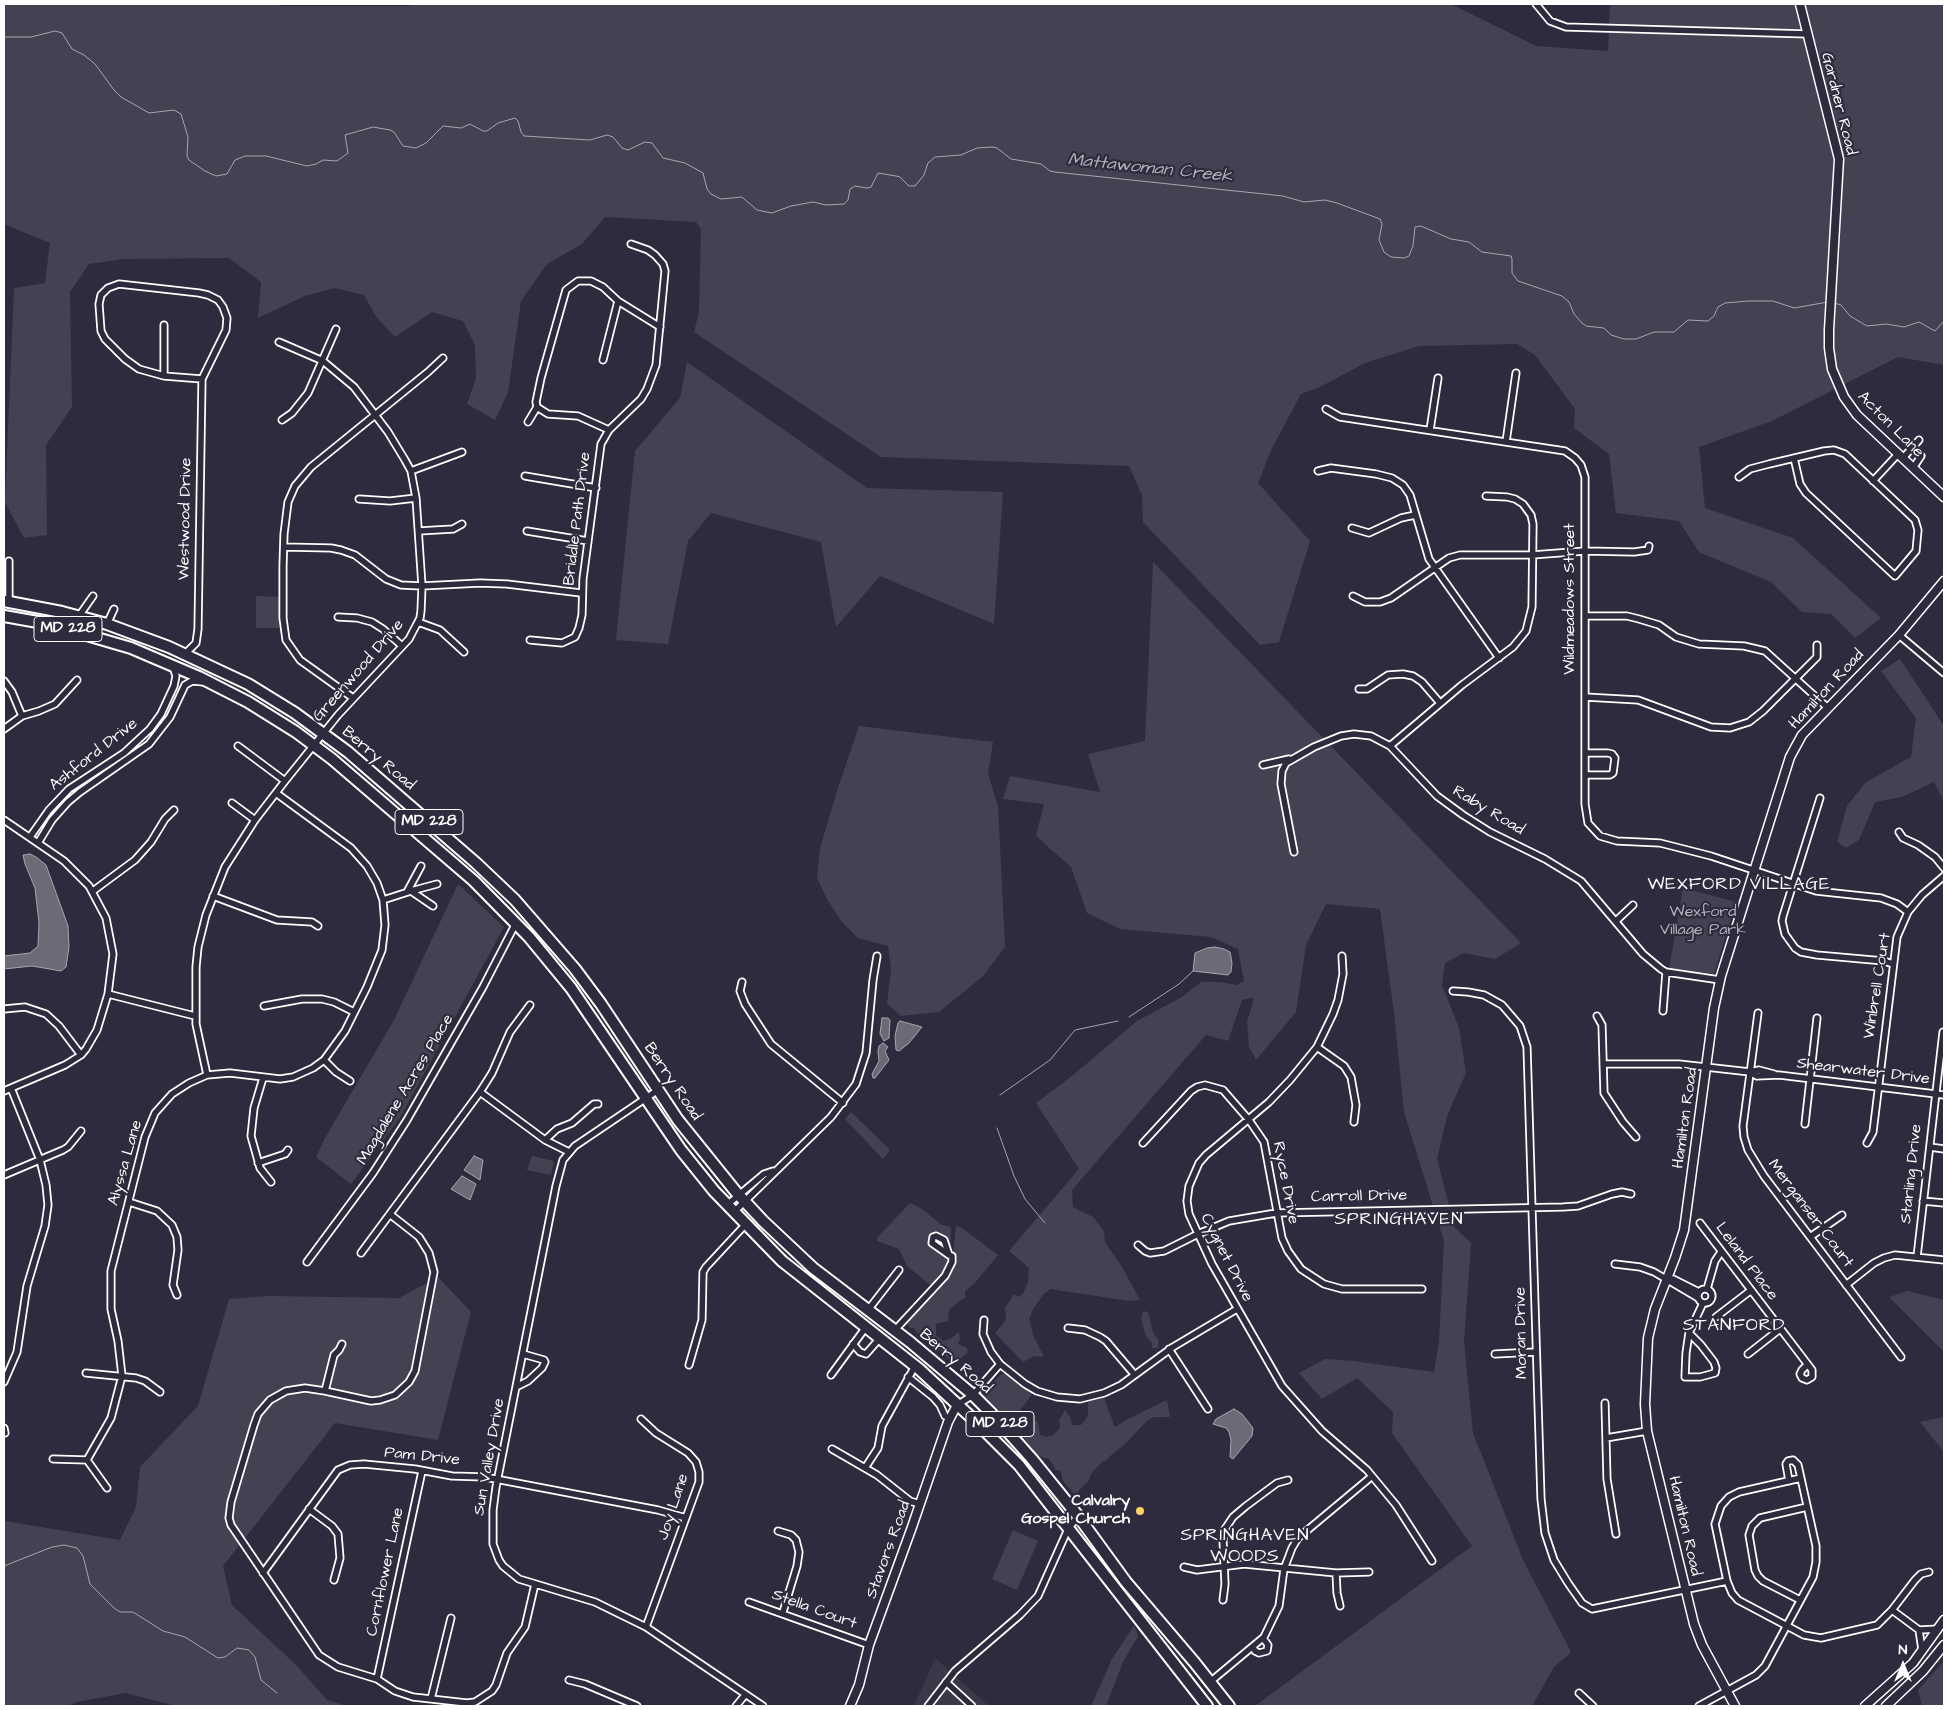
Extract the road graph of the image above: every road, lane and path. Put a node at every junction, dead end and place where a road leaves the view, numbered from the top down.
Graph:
1 (1536, 4) edge
2 (1800, 4) edge
3 (1807, 34) junction
4 (631, 244) dead end
5 (618, 301) junction
6 (1831, 302) joint
7 (164, 325) dead end
8 (660, 327) junction
9 (336, 329) dead end
10 (278, 342) dead end
11 (443, 358) dead end
12 (603, 360) dead end
13 (323, 361) junction
14 (1516, 373) dead end
15 (164, 376) junction
16 (1438, 378) dead end
17 (202, 379) junction
18 (537, 407) junction
19 (1326, 409) dead end
20 (375, 415) junction
21 (282, 420) dead end
22 (528, 422) dead end
23 (609, 430) junction
24 (1430, 430) junction
25 (1919, 440) dead end
26 (1506, 442) junction
27 (1913, 448) junction
28 (462, 452) dead end
29 (1900, 456) junction
30 (1794, 458) junction
31 (1913, 468) junction
32 (411, 471) junction
33 (1318, 471) dead end
34 (525, 476) dead end
35 (1739, 477) dead end
36 (1873, 480) junction
37 (596, 488) junction
38 (1486, 496) dead end
39 (1944, 497) edge
40 (416, 498) junction
41 (359, 499) dead end
42 (1415, 515) junction
43 (462, 524) dead end
44 (1352, 528) dead end
45 (527, 530) dead end
46 (419, 531) junction
47 (588, 541) junction
48 (1649, 546) dead end
49 (284, 548) junction
50 (1585, 551) junction
51 (1532, 555) junction
52 (9, 561) dead end
53 (1436, 568) junction
54 (1944, 581) edge
55 (422, 586) junction
56 (582, 594) junction
57 (93, 596) dead end
58 (1354, 596) dead end
59 (6, 601) edge
60 (114, 609) dead end
61 (4, 616) edge
62 (79, 616) junction
63 (1586, 616) junction
64 (338, 617) dead end
65 (418, 622) junction
66 (108, 624) junction
67 (1899, 635) junction
68 (530, 640) dead end
69 (1818, 645) dead end
70 (402, 646) junction
71 (464, 652) dead end
72 (185, 654) junction
73 (1499, 658) junction
74 (173, 665) junction
75 (1944, 673) edge
76 (1795, 678) junction
77 (77, 680) dead end
78 (4, 681) edge
79 (210, 682) junction
80 (1359, 689) dead end
81 (1585, 697) junction
82 (354, 698) junction
83 (1440, 703) junction
84 (1828, 708) junction
85 (22, 716) junction
86 (4, 729) edge
87 (323, 733) junction
88 (314, 745) junction
89 (238, 746) dead end
90 (1390, 746) junction
91 (1586, 753) junction
92 (1293, 757) junction
93 (1263, 765) dead end
94 (1586, 775) junction
95 (285, 780) junction
96 (276, 792) junction
97 (1820, 798) dead end
98 (232, 803) dead end
99 (174, 810) dead end
100 (4, 820) edge
101 (255, 820) junction
102 (1899, 832) dead end
103 (30, 837) junction
104 (38, 843) junction
105 (1294, 852) dead end
106 (421, 866) dead end
107 (1944, 868) edge
108 (1753, 871) junction
109 (1944, 876) edge
110 (1792, 883) junction
111 (437, 884) dead end
112 (93, 891) junction
113 (409, 891) junction
114 (213, 896) junction
115 (383, 900) junction
116 (1633, 905) dead end
117 (433, 906) dead end
118 (1908, 912) junction
119 (1616, 921) junction
120 (516, 923) junction
121 (318, 926) dead end
122 (877, 956) dead end
123 (1342, 956) dead end
124 (1893, 964) junction
125 (1666, 972) junction
126 (1720, 980) junction
127 (742, 982) dead end
128 (1453, 991) dead end
129 (108, 994) junction
130 (264, 1006) dead end
131 (530, 1006) dead end
132 (4, 1009) edge
133 (1663, 1011) dead end
134 (354, 1012) junction
135 (1758, 1013) dead end
136 (195, 1016) junction
137 (1597, 1016) dead end
138 (1817, 1018) dead end
139 (1943, 1032) edge
140 (1317, 1047) junction
141 (81, 1055) junction
142 (324, 1060) junction
143 (1603, 1064) junction
144 (1707, 1066) junction
145 (1750, 1072) junction
146 (206, 1075) junction
147 (263, 1078) junction
148 (1810, 1080) junction
149 (350, 1081) dead end
150 (11, 1088) junction
151 (1878, 1088) junction
152 (658, 1090) junction
153 (4, 1091) edge
154 (480, 1092) junction
155 (1935, 1094) junction
156 (1944, 1095) edge
157 (645, 1098) junction
158 (843, 1103) junction
159 (598, 1104) dead end
160 (1249, 1120) junction
161 (1354, 1122) dead end
162 (1805, 1124) dead end
163 (81, 1131) dead end
164 (1636, 1137) dead end
165 (545, 1140) junction
166 (1143, 1143) dead end
167 (1867, 1143) dead end
168 (1930, 1148) junction
169 (1944, 1149) edge
170 (288, 1150) dead end
171 (569, 1152) junction
172 (40, 1160) junction
173 (258, 1163) junction
174 (4, 1175) edge
175 (271, 1182) dead end
176 (1631, 1194) dead end
177 (741, 1198) junction
178 (1923, 1200) junction
179 (128, 1202) junction
180 (1944, 1203) edge
181 (1532, 1207) junction
182 (730, 1208) junction
183 (1276, 1213) junction
184 (391, 1214) junction
185 (1842, 1215) dead end
186 (1700, 1223) dead end
187 (745, 1225) junction
188 (1198, 1234) junction
189 (1810, 1237) junction
190 (1138, 1245) dead end
191 (1720, 1252) junction
192 (361, 1253) dead end
193 (949, 1255) dead end
194 (1917, 1257) junction
195 (1944, 1260) edge
196 (307, 1262) dead end
197 (1615, 1264) dead end
198 (899, 1270) dead end
199 (1667, 1279) junction
200 (1846, 1285) junction
201 (1422, 1288) dead end
202 (1708, 1289) junction
203 (1750, 1291) junction
204 (177, 1295) dead end
205 (1700, 1297) junction
206 (1237, 1309) junction
207 (868, 1310) junction
208 (1716, 1317) dead end
209 (984, 1320) dead end
210 (866, 1327) junction
211 (1068, 1328) dead end
212 (1780, 1328) junction
213 (895, 1330) junction
214 (1689, 1333) junction
215 (880, 1338) junction
216 (342, 1344) dead end
217 (853, 1344) junction
218 (1169, 1349) junction
219 (1535, 1352) junction
220 (523, 1354) junction
221 (1495, 1354) dead end
222 (1748, 1354) dead end
223 (1901, 1357) dead end
224 (1000, 1364) junction
225 (1807, 1365) dead end
226 (689, 1366) dead end
227 (915, 1366) junction
228 (86, 1374) dead end
229 (1134, 1374) junction
230 (831, 1375) dead end
231 (122, 1376) junction
232 (908, 1377) junction
233 (4, 1382) edge
234 (516, 1387) junction
235 (325, 1390) junction
236 (160, 1392) dead end
237 (973, 1395) junction
238 (1605, 1403) dead end
239 (957, 1405) junction
240 (1208, 1409) dead end
241 (950, 1419) junction
242 (641, 1420) dead end
243 (1647, 1431) junction
244 (1606, 1438) junction
245 (832, 1449) dead end
246 (53, 1459) dead end
247 (87, 1460) junction
248 (865, 1468) junction
249 (422, 1471) junction
250 (1371, 1476) junction
251 (1801, 1478) junction
252 (498, 1480) junction
253 (1288, 1480) dead end
254 (1789, 1481) junction
255 (107, 1488) dead end
256 (920, 1504) junction
257 (1807, 1507) junction
258 (309, 1508) junction
259 (1078, 1516) junction
260 (686, 1518) junction
261 (1068, 1529) junction
262 (778, 1531) dead end
263 (1616, 1534) dead end
264 (1432, 1561) dead end
265 (1224, 1565) junction
266 (1184, 1567) dead end
267 (1284, 1569) junction
268 (1369, 1572) dead end
269 (1930, 1572) dead end
270 (263, 1573) junction
271 (1336, 1573) junction
272 (334, 1580) dead end
273 (1727, 1581) junction
274 (534, 1584) junction
275 (1686, 1590) junction
276 (1223, 1600) dead end
277 (1800, 1600) junction
278 (748, 1602) dead end
279 (1340, 1606) dead end
280 (1892, 1610) junction
281 (782, 1612) junction
282 (450, 1618) dead end
283 (1944, 1620) edge
284 (646, 1627) junction
285 (1786, 1627) junction
286 (1938, 1629) junction
287 (1919, 1630) junction
288 (1263, 1638) junction
289 (869, 1644) junction
290 (1944, 1645) edge
291 (1254, 1647) junction
292 (1922, 1651) junction
293 (377, 1679) junction
294 (568, 1680) dead end
295 (946, 1682) junction
296 (1210, 1682) junction
297 (1727, 1690) junction
298 (1579, 1693) dead end
299 (744, 1695) junction
300 (432, 1699) junction
301 (637, 1706) edge
302 (736, 1706) edge
303 (763, 1706) edge
304 (850, 1706) edge
305 (928, 1706) edge
306 (972, 1706) edge
307 (1207, 1706) edge
308 (1229, 1706) edge
309 (1593, 1706) edge
310 (1699, 1706) edge
311 (1736, 1706) edge
312 (1865, 1706) edge
313 (1886, 1706) edge

1 - 3 street
2 - 3 street, Gardner Road
3 - 6 street, Gardner Road
4 - 8 street, Briddle Path Drive
5 - 8 street
5 - 12 street
5 - 18 street
6 - 29 street, Acton Lane
7 - 15 street
8 - 23 street, Briddle Path Drive
9 - 13 street
10 - 13 street, Greenwood Drive
11 - 20 street
13 - 20 street, Greenwood Drive
13 - 21 street
14 - 26 street
15 - 17 street, Westwood Drive
15 - 17 street, Westwood Drive
16 - 24 street
17 - 72 street, Westwood Drive
18 - 22 street
18 - 23 street
19 - 24 street, Wildmeadows Street
20 - 32 street, Greenwood Drive
20 - 49 street
23 - 37 street, Briddle Path Drive
24 - 26 street, Wildmeadows Street
25 - 27 street
26 - 50 street, Wildmeadows Street
27 - 29 street
27 - 31 street
28 - 32 street
29 - 31 street, Acton Lane
29 - 36 street
30 - 35 street
30 - 36 street
30 - 36 street
31 - 39 street, Acton Lane
32 - 40 street, Greenwood Drive
33 - 42 street
34 - 37 street
37 - 47 street, Briddle Path Drive
38 - 51 street
40 - 41 street
40 - 46 street, Greenwood Drive
42 - 44 street
42 - 53 street
43 - 46 street
45 - 47 street
46 - 55 street, Greenwood Drive
47 - 56 street, Briddle Path Drive
48 - 50 street
49 - 55 street
49 - 82 street
50 - 51 street
50 - 63 street, Wildmeadows Street
51 - 53 street
51 - 73 street
52 - 59 street
53 - 58 street
53 - 73 street
54 - 67 street, Hamilton Road
55 - 56 street
55 - 65 street, Greenwood Drive
56 - 68 street, Briddle Path Drive
57 - 62 street
59 - 62 highway, Berry Road / MD 228
60 - 66 street
61 - 74 highway, Berry Road / MD 228
62 - 66 highway, Berry Road / MD 228
63 - 76 street
63 - 81 street, Wildmeadows Street
64 - 70 street
65 - 70 street, Greenwood Drive
65 - 71 street
66 - 72 highway, Berry Road / MD 228
67 - 75 street
67 - 84 street, Hamilton Road
69 - 76 street
70 - 82 street, Greenwood Drive
72 - 87 highway, Berry Road / MD 228
73 - 83 street
74 - 79 highway, Berry Road / MD 228
74 - 103 street, Ashford Drive
76 - 81 street
76 - 84 street
77 - 85 street
78 - 85 street
79 - 88 highway, Berry Road / MD 228
79 - 104 street, Ashford Drive
80 - 83 street
81 - 91 street, Wildmeadows Street
82 - 87 street, Greenwood Drive
83 - 90 street
84 - 108 street, Hamilton Road
85 - 86 street
87 - 88 street, Greenwood Drive
87 - 152 highway, Berry Road / MD 228
88 - 95 street, Greenwood Drive
88 - 120 highway, Berry Road / MD 228
89 - 95 street
90 - 92 street, Raby Road
90 - 119 street, Raby Road
91 - 94 street, Wildmeadows Street
91 - 94 street
92 - 93 street, Raby Road
92 - 105 street
94 - 108 street, Wildmeadows Street
95 - 96 street, Greenwood Drive
96 - 101 street, Greenwood Drive
96 - 115 street, Alyssa Lane
97 - 110 street
98 - 101 street
99 - 112 street
100 - 103 street
101 - 114 street, Greenwood Drive
102 - 107 street
103 - 104 street
104 - 112 street
106 - 113 street
108 - 110 street, Wildmeadows Street
108 - 126 street, Hamilton Road
109 - 118 street, Winbrell Court
110 - 118 street, Wildmeadows Street
110 - 124 street
111 - 113 street
112 - 129 street
113 - 115 street
113 - 117 street
114 - 121 street
114 - 136 street, Greenwood Drive
115 - 134 street, Alyssa Lane
116 - 119 street
118 - 124 street, Winbrell Court
119 - 125 street, Raby Road
120 - 157 highway, Berry Road / MD 228
120 - 196 street, Magdalene Acres Place
122 - 158 street
123 - 140 street, Cygnet Drive
124 - 151 street, Winbrell Court
125 - 126 street, Raby Road
125 - 133 street
126 - 144 street, Hamilton Road
127 - 158 street
128 - 181 street, Moran Drive
129 - 136 street
129 - 141 street
130 - 134 street
131 - 154 street
132 - 141 street
134 - 142 street, Alyssa Lane
135 - 145 street, Merganser Court
136 - 146 street, Greenwood Drive
137 - 143 street
138 - 148 street
139 - 155 street, Starling Drive
140 - 160 street, Cygnet Drive
140 - 161 street
141 - 150 street
142 - 147 street, Alyssa Lane
142 - 149 street
143 - 144 street, Shearwater Drive
143 - 164 street
144 - 145 street, Shearwater Drive
144 - 199 street, Hamilton Road
145 - 148 street, Shearwater Drive
145 - 189 street, Merganser Court
146 - 147 street, Alyssa Lane
146 - 179 street, Alyssa Lane
147 - 173 street
148 - 151 street, Shearwater Drive
148 - 162 street
150 - 153 street
150 - 172 street
151 - 155 street, Shearwater Drive
151 - 167 street, Winbrell Court
152 - 157 street, Sun Valley Drive
152 - 177 highway, Berry Road / MD 228
154 - 165 street
154 - 184 street
155 - 156 street, Shearwater Drive
155 - 168 street, Starling Drive
157 - 171 street, Sun Valley Drive
157 - 182 highway, Berry Road / MD 228
158 - 177 street
159 - 165 street
160 - 166 street, Ryce Drive
160 - 183 street, Ryce Drive
160 - 188 street, Cygnet Drive
163 - 172 street
165 - 171 street
168 - 169 street
168 - 178 street, Starling Drive
170 - 173 street
171 - 220 street, Sun Valley Drive
172 - 174 street
172 - 233 street
173 - 175 street
176 - 181 street, Carroll Drive
177 - 182 street
177 - 182 street
177 - 207 highway, Berry Road / MD 228
178 - 180 street
178 - 194 street, Starling Drive
179 - 204 street
179 - 231 street, Alyssa Lane
181 - 183 street, Carroll Drive
181 - 219 street, Moran Drive
182 - 187 highway, Berry Road / MD 228
183 - 188 street, Carroll Drive
183 - 201 street, Ryce Drive
184 - 192 street
184 - 235 street
185 - 189 street
186 - 191 street, Leland Place
187 - 210 highway, Berry Road / MD 228
187 - 226 street
188 - 190 street, Carroll Drive
188 - 206 street, Cygnet Drive
189 - 200 street, Merganser Court
191 - 202 street
191 - 203 street, Leland Place
193 - 213 street
194 - 195 street
194 - 200 street
197 - 199 street
198 - 207 street
199 - 205 street
199 - 243 street, Hamilton Road
200 - 223 street, Merganser Court
202 - 205 street
202 - 205 street
203 - 208 street
203 - 212 street, Leland Place
205 - 214 street
206 - 218 street
206 - 250 street, Cygnet Drive
207 - 213 highway, Berry Road / MD 228
209 - 224 street
210 - 215 highway, Berry Road / MD 228
210 - 217 street
211 - 229 street
212 - 222 street
212 - 225 street, Leland Place
213 - 237 highway, Berry Road / MD 228
214 - 214 street
215 - 217 street
215 - 227 highway, Berry Road / MD 228
216 - 235 street
217 - 230 street
218 - 229 street
218 - 240 street
219 - 221 street
219 - 275 street, Moran Drive
220 - 234 street, Sun Valley Drive
220 - 234 street
224 - 229 street
224 - 237 street
227 - 232 street
227 - 239 highway, Berry Road / MD 228
228 - 231 street
231 - 236 street
231 - 247 street, Alyssa Lane
232 - 241 street
232 - 248 street
234 - 252 street, Sun Valley Drive
235 - 270 street
237 - 239 street
237 - 259 highway, Berry Road / MD 228
238 - 244 street
239 - 241 street, Stavors Road
239 - 261 highway, Berry Road / MD 228
241 - 256 street, Stavors Road
242 - 260 street, Joy Lane
243 - 244 street
243 - 275 street, Hamilton Road
244 - 263 street
245 - 248 street
246 - 247 street
247 - 255 street
248 - 256 street
249 - 252 street, Pam Drive
249 - 258 street, Pam Drive
249 - 293 street, Cornflower Lane
250 - 264 street, Cygnet Drive
250 - 267 street
251 - 254 street
251 - 254 street
251 - 257 street
252 - 260 street, Pam Drive
252 - 274 street, Sun Valley Drive
253 - 265 street
254 - 273 street
256 - 289 street, Stavors Road
257 - 277 street
257 - 277 street
258 - 270 street, Pam Drive
258 - 272 street
259 - 261 street
259 - 296 highway, Berry Road / MD 228
260 - 284 street, Joy Lane
261 - 295 street
261 - 307 highway, Berry Road / MD 228
262 - 281 street
265 - 266 street
265 - 267 street
265 - 276 street
267 - 271 street
267 - 288 street
268 - 271 street
269 - 280 street
270 - 293 street
271 - 279 street
273 - 275 street, Moran Drive
273 - 285 street
274 - 284 street, Sun Valley Drive
274 - 300 street
275 - 297 street, Hamilton Road
277 - 285 street
278 - 281 street, Stella Court
280 - 285 street
280 - 287 street
281 - 289 street, Stella Court
282 - 300 street
283 - 286 street
284 - 299 street, Sun Valley Drive
285 - 297 street
286 - 287 street
286 - 292 street
287 - 292 street
288 - 291 street
288 - 291 street
289 - 304 street, Stavors Road
290 - 313 street
291 - 296 street
292 - 312 street
293 - 300 street
294 - 301 street
295 - 305 street
295 - 306 street
296 - 308 highway, Berry Road / MD 228
297 - 310 street
297 - 311 street, Hamilton Road
298 - 309 street
299 - 302 street
299 - 303 street, Sun Valley Drive

